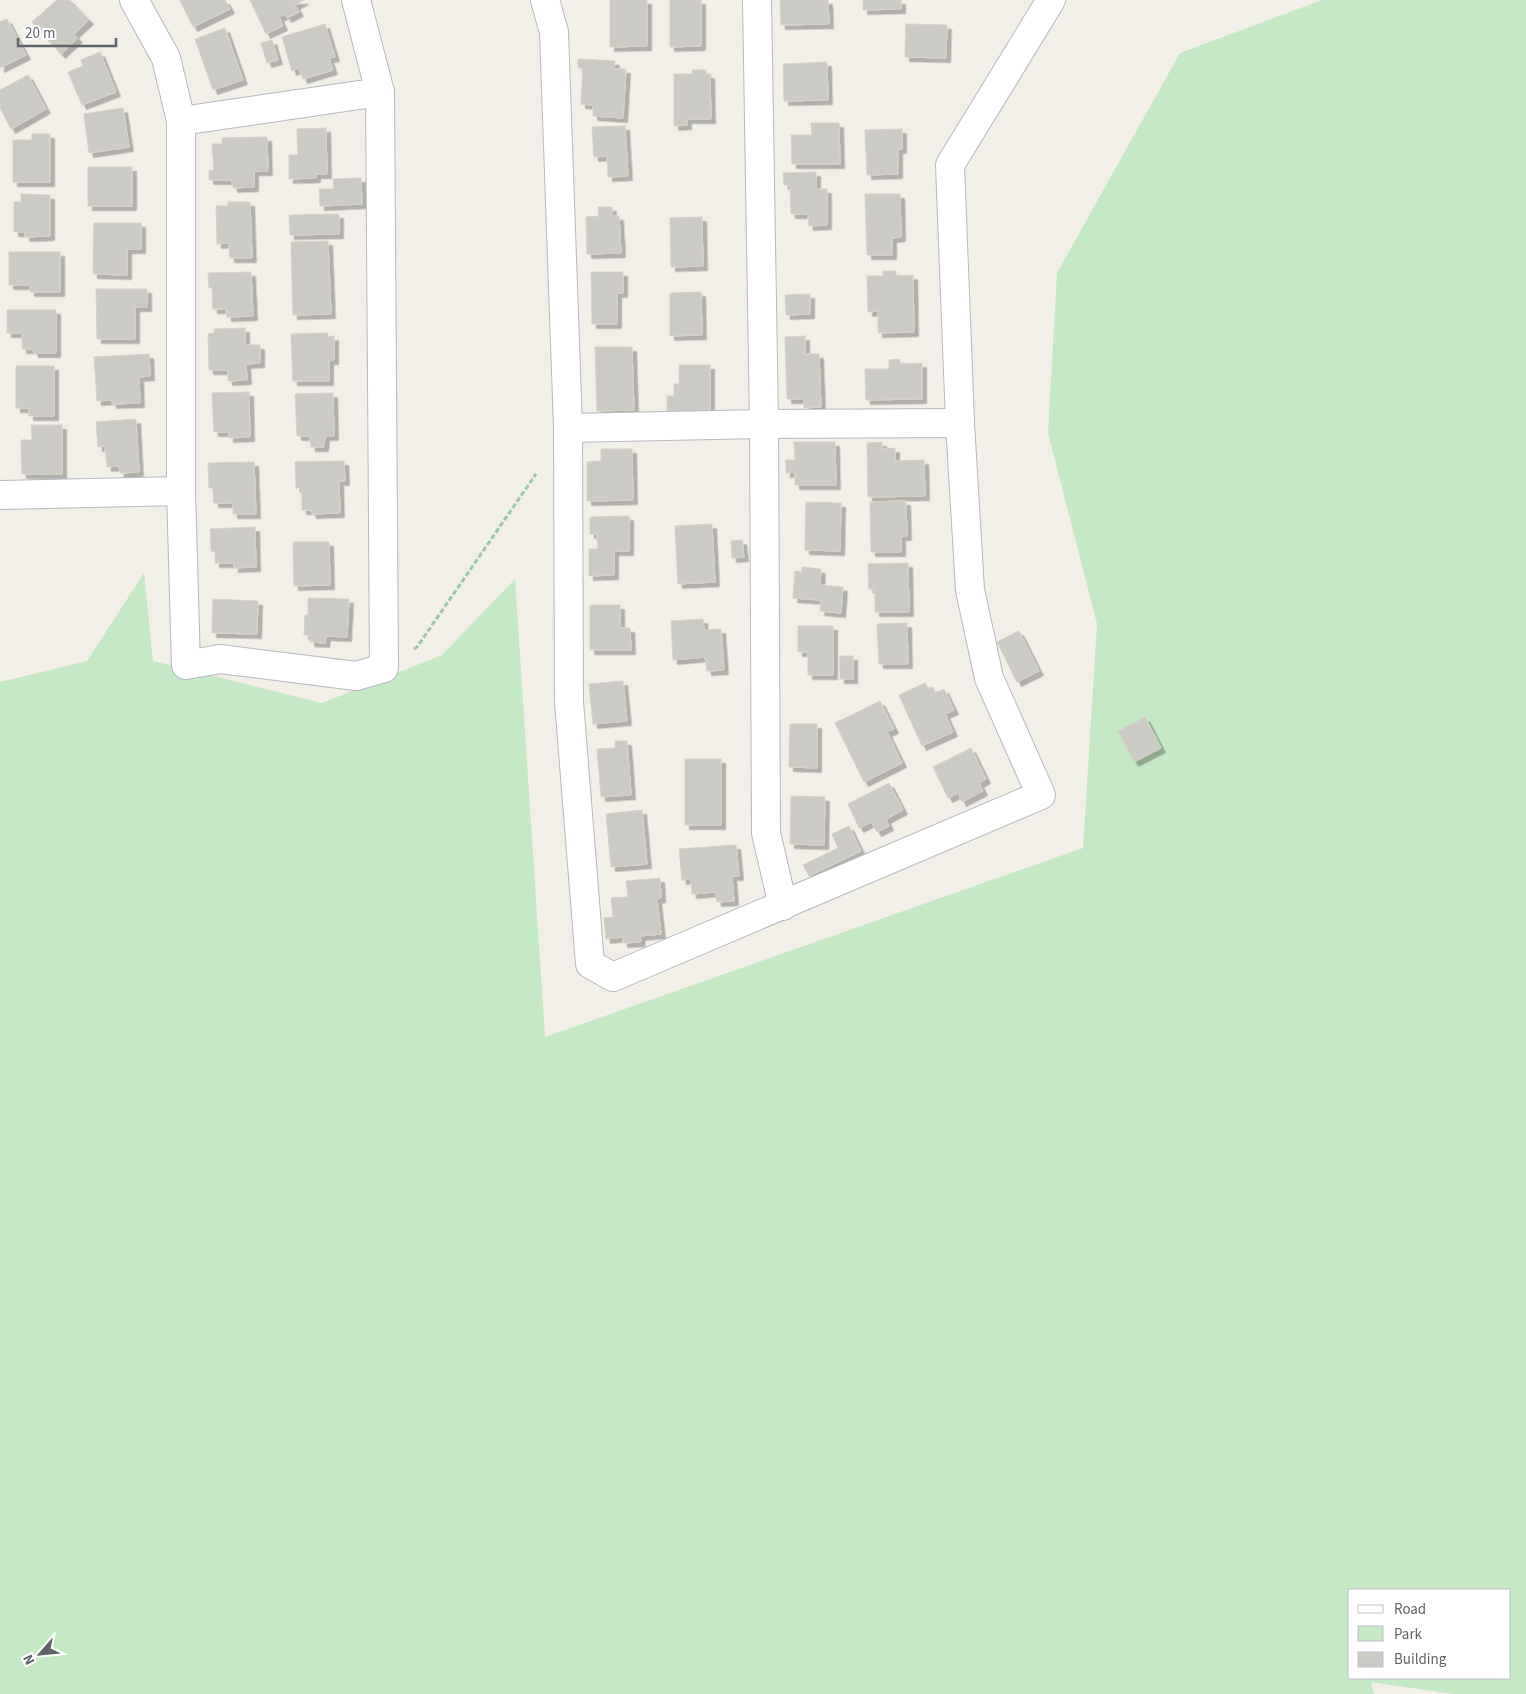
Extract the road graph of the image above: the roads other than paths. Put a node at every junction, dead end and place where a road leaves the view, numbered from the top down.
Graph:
1 (134, 0) edge
2 (356, 0) edge
3 (545, 0) edge
4 (758, 0) edge
5 (1051, 0) edge
6 (380, 92) junction
7 (181, 121) junction
8 (960, 423) junction
9 (764, 424) junction
10 (568, 428) junction
11 (181, 491) junction
12 (0, 494) edge
13 (783, 906) junction

1 - 7 street
2 - 6 street
3 - 10 street
4 - 9 street
5 - 8 street
6 - 7 street
6 - 11 street
7 - 11 street
8 - 9 street
8 - 13 street
9 - 10 street
9 - 13 street
10 - 13 street
11 - 12 street

